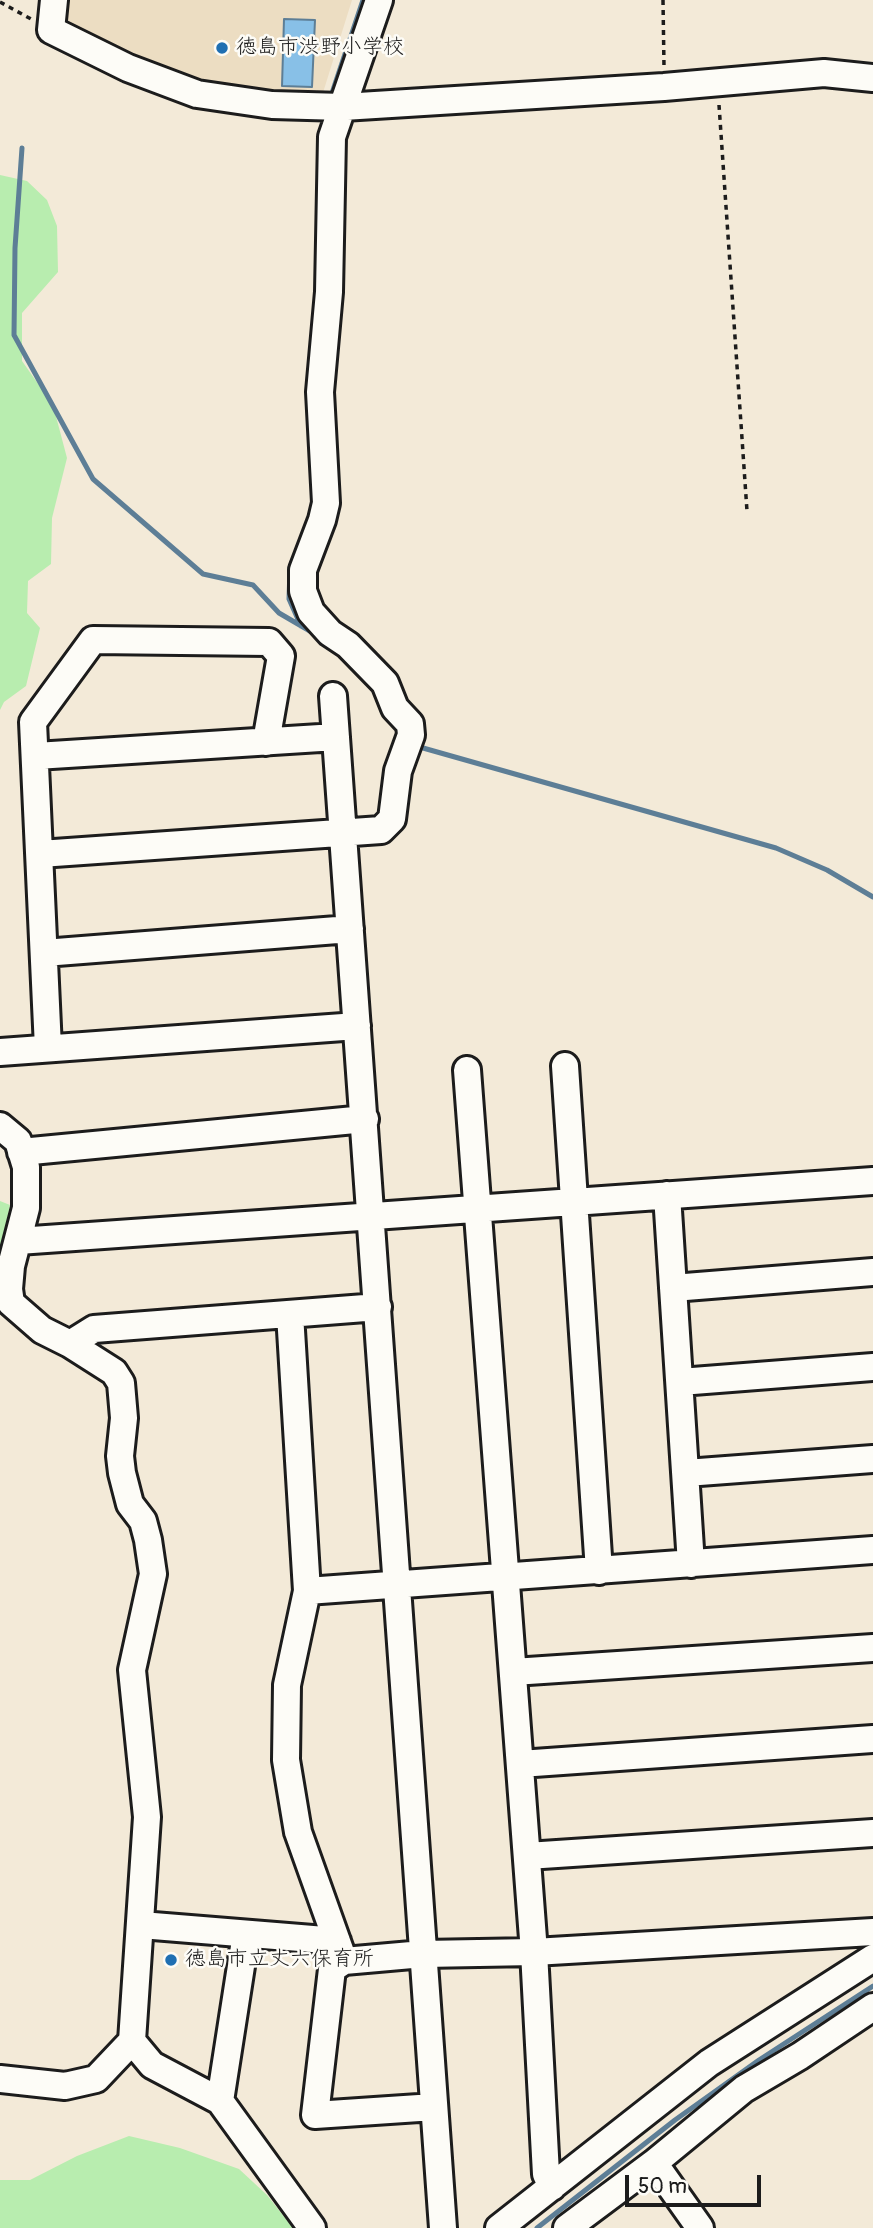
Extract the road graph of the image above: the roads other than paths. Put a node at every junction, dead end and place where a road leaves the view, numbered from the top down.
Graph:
1 (54, 0) edge
2 (379, 0) edge
3 (873, 78) edge
4 (333, 107) junction
5 (333, 696) dead end
6 (336, 737) junction
7 (266, 741) junction
8 (36, 756) junction
9 (343, 832) junction
10 (40, 854) junction
11 (350, 929) junction
12 (44, 953) junction
13 (358, 1026) junction
14 (48, 1048) junction
15 (0, 1052) edge
16 (565, 1066) dead end
17 (467, 1070) dead end
18 (365, 1119) junction
19 (0, 1126) edge
20 (21, 1152) junction
21 (873, 1181) edge
22 (667, 1195) junction
23 (575, 1202) junction
24 (479, 1209) junction
25 (372, 1216) junction
26 (18, 1241) junction
27 (873, 1272) edge
28 (673, 1288) junction
29 (378, 1307) junction
30 (290, 1314) junction
31 (70, 1343) junction
32 (873, 1367) edge
33 (680, 1382) junction
34 (873, 1459) edge
35 (686, 1473) junction
36 (873, 1550) edge
37 (691, 1564) junction
38 (599, 1571) junction
39 (506, 1577) junction
40 (398, 1584) junction
41 (307, 1591) junction
42 (873, 1647) edge
43 (513, 1672) junction
44 (873, 1739) edge
45 (520, 1765) junction
46 (873, 1833) edge
47 (527, 1856) junction
48 (141, 1925) junction
49 (873, 1932) edge
50 (246, 1934) junction
51 (341, 1951) junction
52 (534, 1952) junction
53 (424, 1954) junction
54 (873, 1958) edge
55 (873, 2007) edge
56 (132, 2041) junction
57 (0, 2079) edge
58 (220, 2101) junction
59 (434, 2107) junction
60 (654, 2163) junction
61 (552, 2187) junction
62 (312, 2228) edge
63 (443, 2228) edge
64 (499, 2228) edge
65 (567, 2228) edge
66 (700, 2228) edge

1 - 4 street
2 - 4 street
3 - 4 street
4 - 9 street
5 - 6 street
6 - 7 street
6 - 9 street
7 - 8 street
7 - 8 street
8 - 10 street
9 - 10 street
9 - 11 street
10 - 12 street
11 - 12 street
11 - 13 street
12 - 14 street
13 - 14 street
13 - 18 street
14 - 15 street
16 - 23 street
17 - 24 street
18 - 20 street
18 - 25 street
19 - 20 street
20 - 26 street
21 - 22 street
22 - 23 street
22 - 28 street
23 - 24 street
23 - 38 street
24 - 25 street
24 - 39 street
25 - 26 street
25 - 29 street
26 - 31 street
27 - 28 street
28 - 33 street
29 - 30 street
29 - 40 street
30 - 31 street
30 - 41 street
31 - 48 street
32 - 33 street
33 - 35 street
34 - 35 street
35 - 37 street
36 - 37 street
37 - 38 street
38 - 39 street
39 - 40 street
39 - 43 street
40 - 41 street
40 - 53 street
41 - 51 street
42 - 43 street
43 - 45 street
44 - 45 street
45 - 47 street
46 - 47 street
47 - 52 street
48 - 50 street
48 - 56 street
49 - 52 street
50 - 51 street
50 - 58 street
51 - 53 street
51 - 59 street
52 - 53 street
52 - 61 street
53 - 59 street
54 - 61 street
55 - 60 street
56 - 57 street
56 - 58 street
58 - 62 street
59 - 63 street
60 - 65 street
60 - 66 street
61 - 64 street

